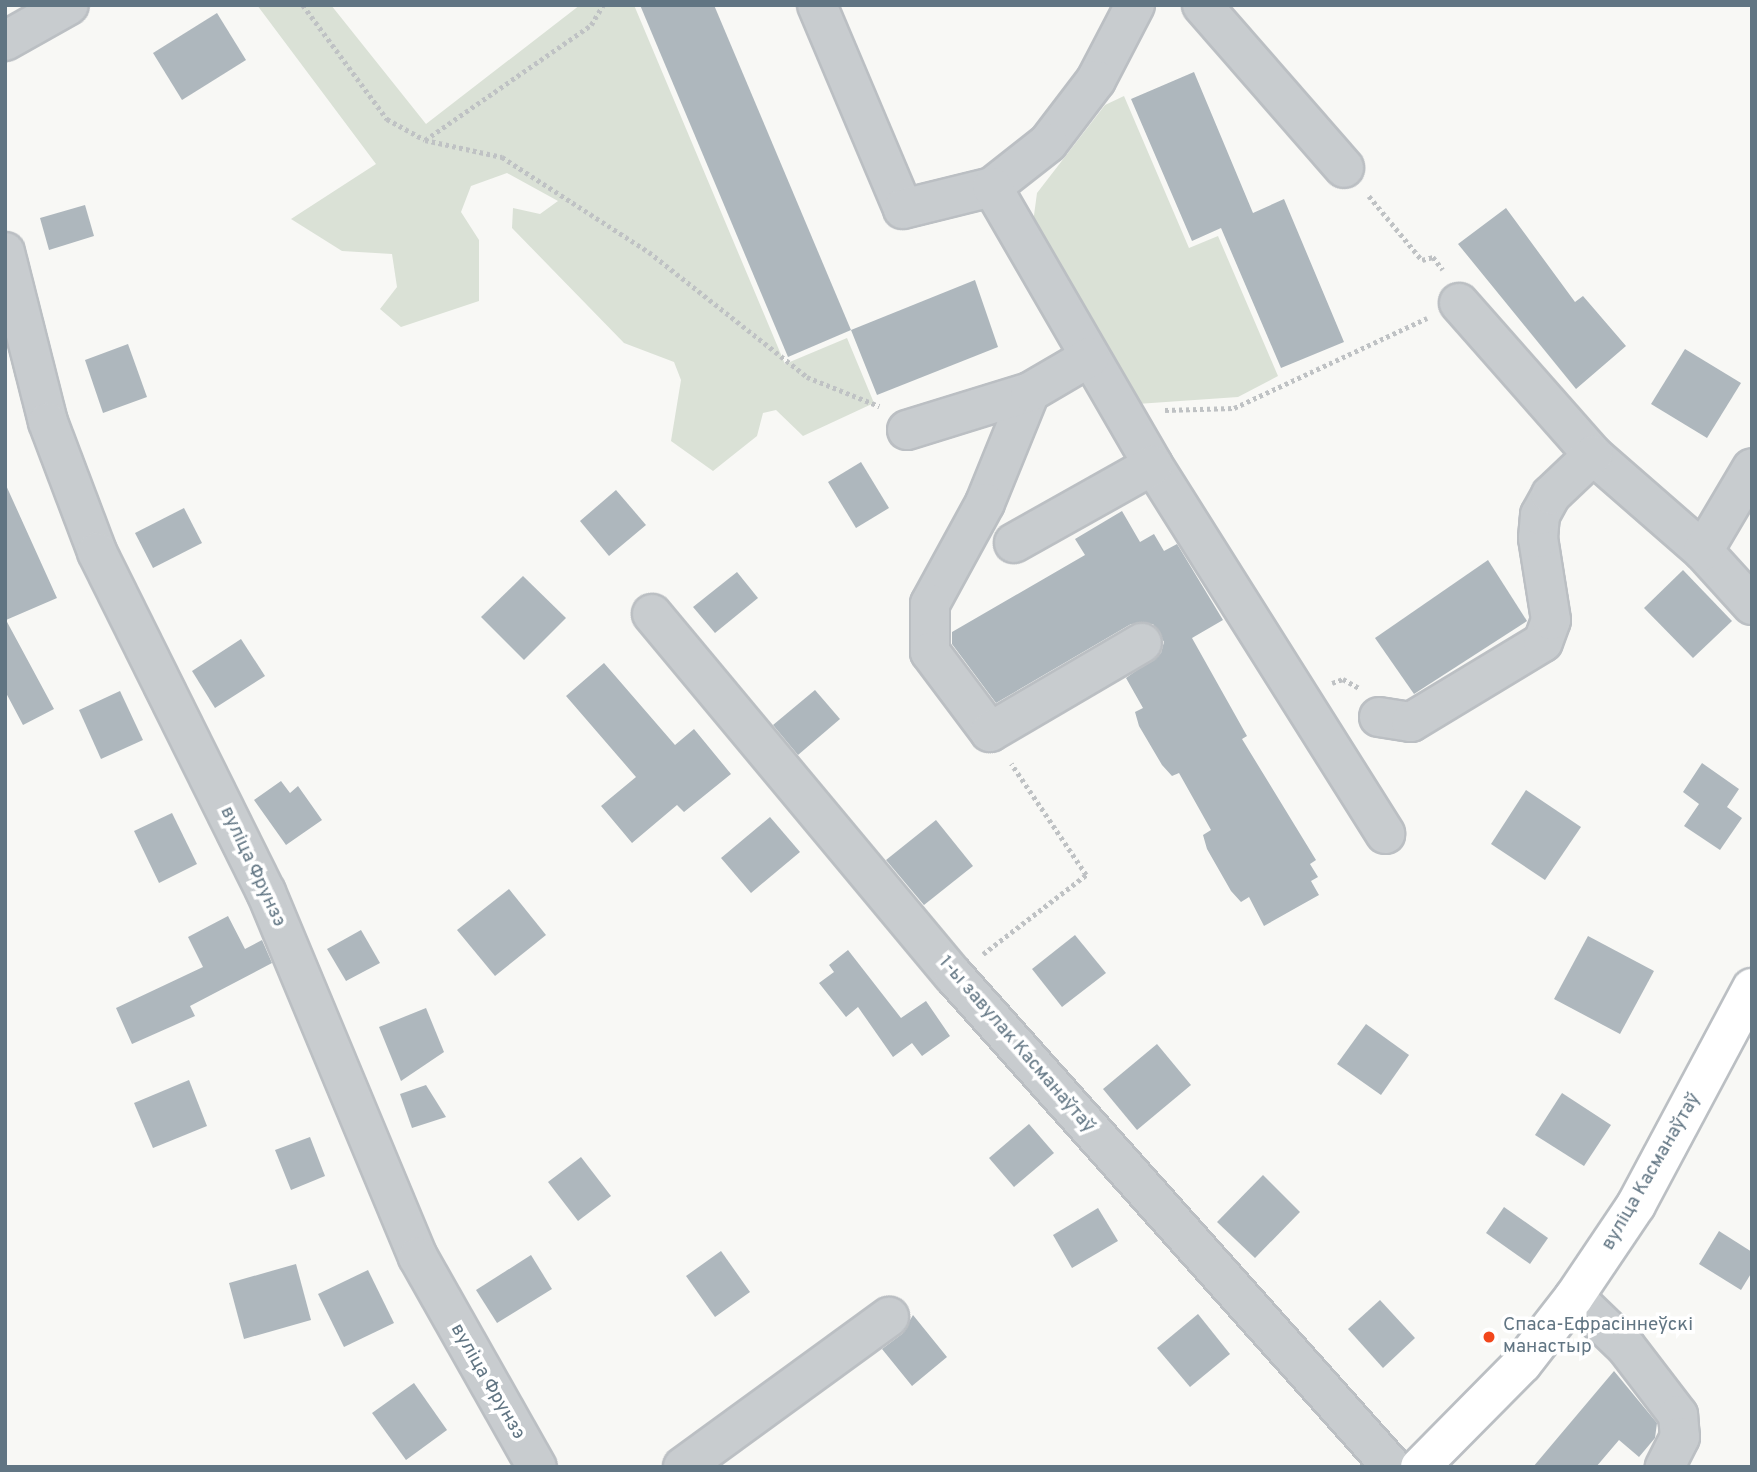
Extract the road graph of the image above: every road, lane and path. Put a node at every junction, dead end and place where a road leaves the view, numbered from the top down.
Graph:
1 (69, 5) edge
2 (303, 5) edge
3 (603, 5) edge
4 (817, 5) edge
5 (1135, 5) edge
6 (1202, 5) edge
7 (5, 41) edge
8 (425, 140) junction
9 (1344, 167) joint
10 (992, 187) junction
11 (5, 252) edge
12 (1422, 260) dead end
13 (1459, 303) joint
14 (1090, 357) junction
15 (1030, 392) junction
16 (1122, 411) junction
17 (907, 430) joint
18 (1593, 455) junction
19 (1153, 466) junction
20 (1752, 468) edge
21 (1014, 543) dead end
22 (1703, 551) junction
23 (1752, 605) edge
24 (652, 614) dead end
25 (1142, 643) dead end
26 (1379, 718) dead end
27 (990, 733) junction
28 (1385, 834) dead end
29 (954, 976) junction
30 (1752, 988) edge
31 (1574, 1297) junction
32 (889, 1317) dead end
33 (537, 1467) edge
34 (683, 1467) edge
35 (1392, 1467) edge
36 (1420, 1467) edge
37 (1665, 1467) edge

1 - 7 street
2 - 8 path
3 - 8 path
4 - 10 street
5 - 10 street
6 - 9 street
8 - 17 path
9 - 12 path
10 - 14 street
11 - 33 street, вуліца Фрунзэ
13 - 16 path
13 - 18 street
14 - 15 street
14 - 16 street
15 - 17 street
15 - 27 street
16 - 19 street
18 - 22 street
18 - 26 street
19 - 21 street
19 - 28 street
20 - 22 street
22 - 23 street
24 - 29 street, 1-ы завулак Касманаўтаў
25 - 27 street
27 - 29 path
29 - 35 street, 1-ы завулак Касманаўтаў
30 - 31 main road, вуліца Касманаўтаў
31 - 36 main road, вуліца Касманаўтаў
31 - 37 street
32 - 34 street

